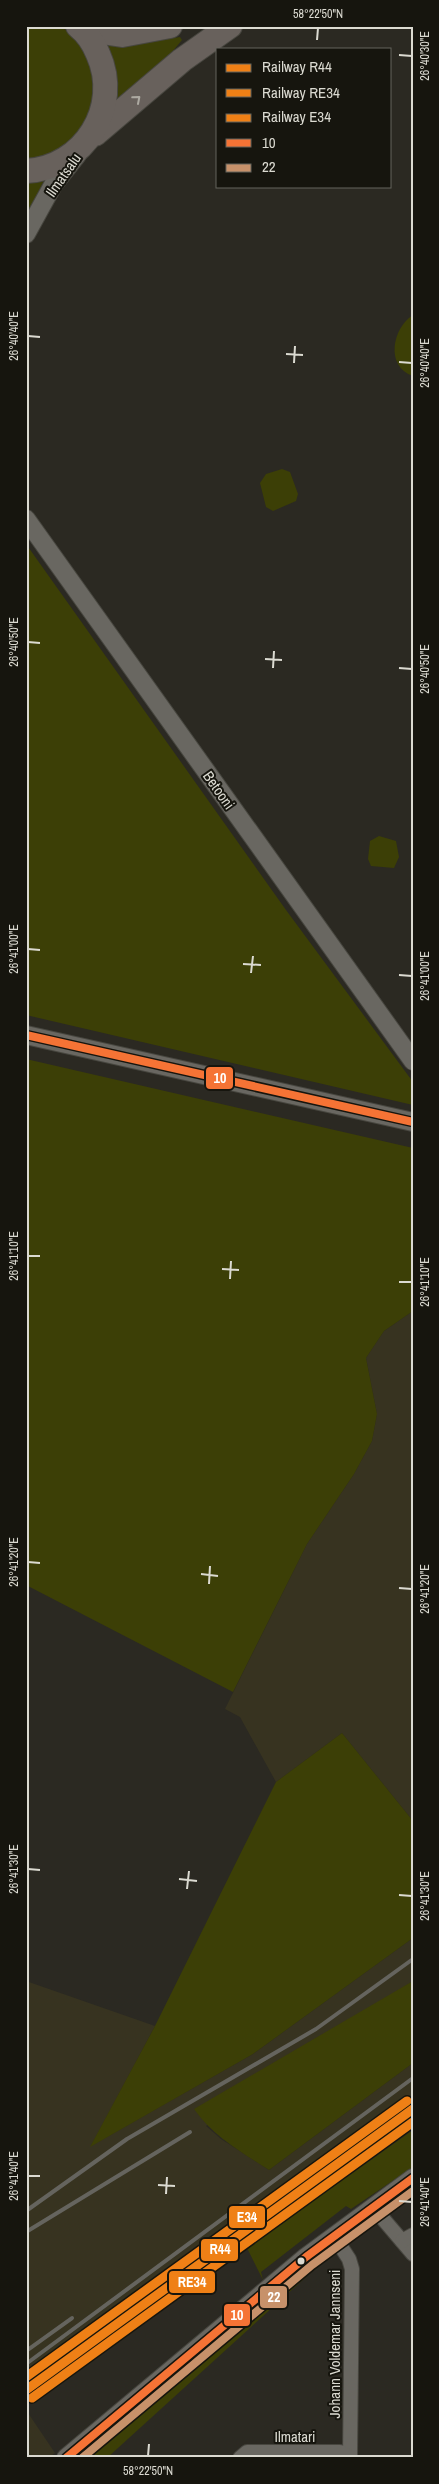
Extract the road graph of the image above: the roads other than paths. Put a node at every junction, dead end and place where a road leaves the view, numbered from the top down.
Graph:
1 (170, 26) edge
2 (230, 26) edge
3 (80, 27) edge
4 (86, 142) junction
5 (26, 171) edge
6 (26, 234) edge
7 (26, 519) edge
8 (26, 1035) edge
9 (413, 1061) edge
10 (413, 1122) edge
11 (413, 2178) edge
12 (373, 2207) junction
13 (334, 2236) junction
14 (407, 2238) edge
15 (413, 2254) edge
16 (66, 2458) edge
17 (240, 2458) edge
18 (350, 2458) edge

1 - 3 highway
4 -> 2 highway
3 - 4 highway
4 - 5 highway
4 - 6 street, Ilmatsalu
7 - 9 street, Betooni
8 - 10 street
11 - 12 street
12 - 13 street
12 - 14 street
13 - 16 street
13 - 18 street, Johann Voldemar Jannseni
14 - 15 street
17 - 18 street, Ilmatari

